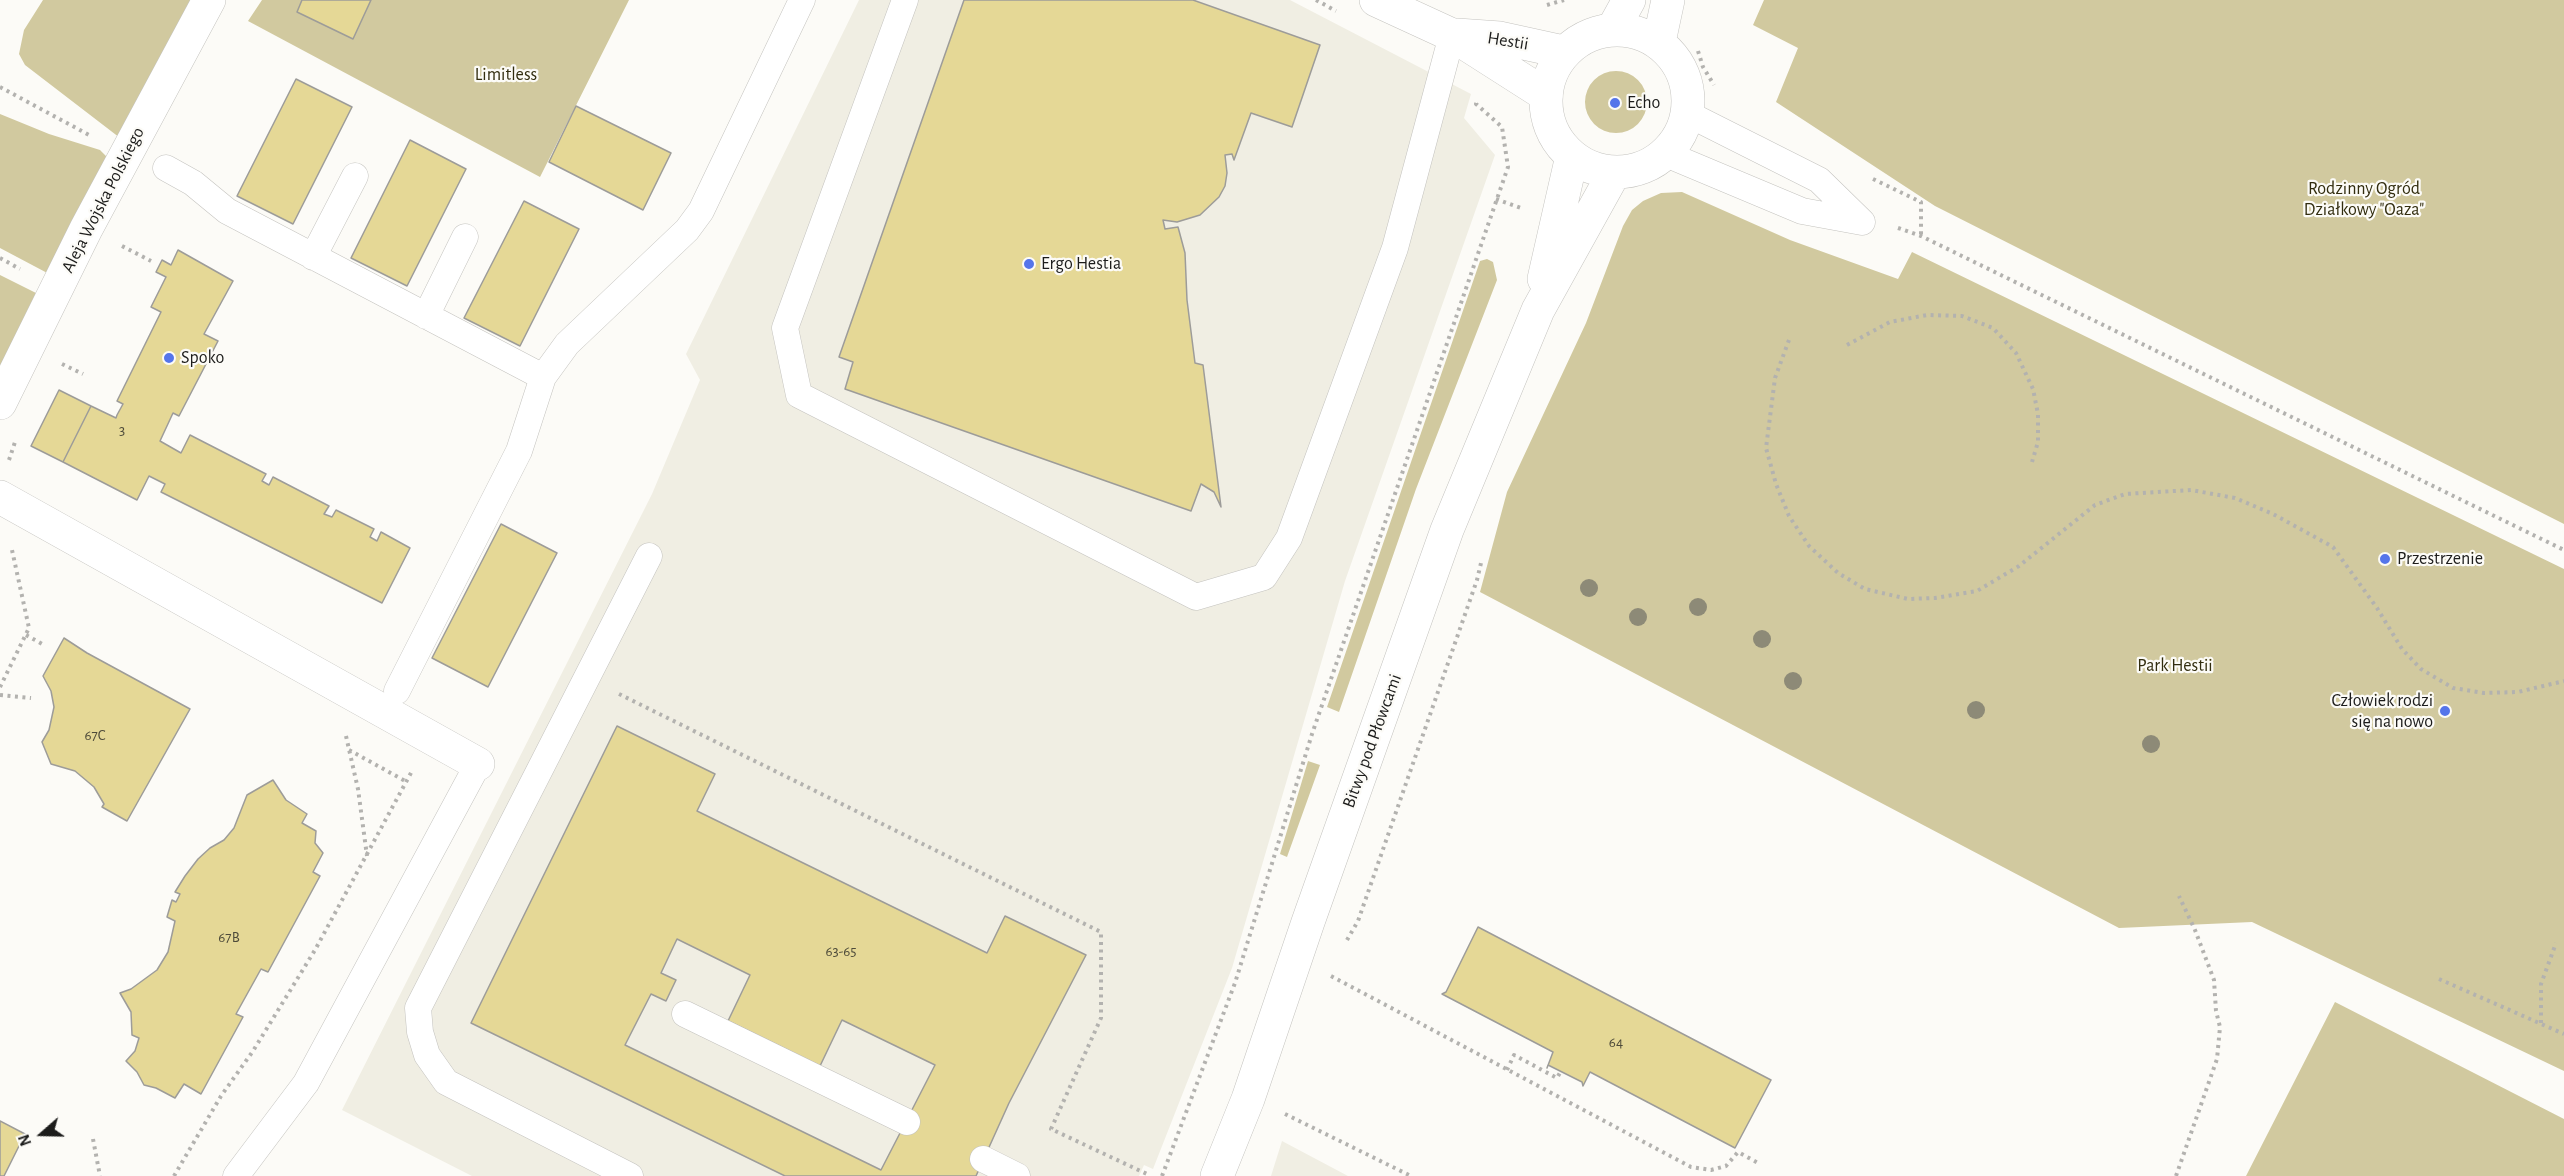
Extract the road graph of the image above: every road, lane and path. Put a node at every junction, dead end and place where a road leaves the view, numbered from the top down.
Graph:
1 (209, 0) edge
2 (802, 0) edge
3 (905, 0) edge
4 (1376, 0) edge
5 (1629, 0) edge
6 (1668, 0) edge
7 (1613, 29) junction
8 (1452, 35) junction
9 (1659, 42) junction
10 (1696, 42) dead end
11 (1564, 52) junction
12 (1491, 58) junction
13 (0, 87) edge
14 (1717, 91) dead end
15 (1546, 95) junction
16 (1688, 114) junction
17 (1666, 154) junction
18 (125, 155) junction
19 (1572, 156) junction
20 (166, 168) dead end
21 (1614, 173) junction
22 (355, 176) dead end
23 (1862, 222) junction
24 (465, 237) dead end
25 (313, 257) junction
26 (1538, 310) junction
27 (426, 316) junction
28 (1789, 340) dead end
29 (1847, 345) dead end
30 (543, 377) junction
31 (0, 403) edge
32 (2032, 462) dead end
33 (0, 497) edge
34 (10, 538) dead end
35 (2564, 550) edge
36 (649, 556) dead end
37 (1482, 558) dead end
38 (26, 635) junction
39 (44, 645) dead end
40 (587, 678) junction
41 (2564, 681) edge
42 (333, 683) junction
43 (0, 687) edge
44 (397, 691) dead end
45 (0, 695) edge
46 (31, 698) dead end
47 (430, 737) junction
48 (349, 749) junction
49 (478, 764) joint
50 (407, 782) junction
51 (367, 857) junction
52 (2179, 896) dead end
53 (2556, 943) dead end
54 (1343, 947) dead end
55 (1333, 965) dead end
56 (2439, 979) dead end
57 (685, 1014) dead end
58 (2541, 1023) junction
59 (2564, 1034) edge
60 (1507, 1070) junction
61 (1561, 1071) dead end
62 (1281, 1112) dead end
63 (907, 1122) dead end
64 (93, 1139) dead end
65 (983, 1159) dead end
66 (1760, 1164) dead end
67 (100, 1176) edge
68 (174, 1176) edge
69 (236, 1176) edge
70 (630, 1176) edge
71 (1017, 1176) edge
72 (1146, 1176) edge
73 (1162, 1176) edge
74 (1217, 1176) edge
75 (1411, 1176) edge
76 (2176, 1176) edge

1 - 18 street, Aleja Wojska Polskiego
2 - 30 lane
3 - 8 lane
4 - 8 street, Hestii
5 - 7 street
6 - 9 street
7 - 9 street
7 - 11 street
8 - 11 street, Hestii
8 - 12 street, Hestii
9 - 16 street
10 - 14 path
11 - 15 street
12 - 15 street, Hestii
12 - 73 path
13 - 18 path
15 - 19 street
16 - 17 street
16 - 23 lane
17 - 21 street
17 - 23 lane
18 - 31 street, Aleja Wojska Polskiego
19 - 21 street
19 - 26 street, Bitwy pod Płowcami
20 - 25 lane
21 - 26 street, Bitwy pod Płowcami
22 - 25 lane
23 - 35 path
24 - 27 lane
25 - 27 lane
26 - 74 street, Bitwy pod Płowcami
27 - 30 lane
28 - 41 path
29 - 32 path
30 - 44 lane
33 - 42 street
34 - 38 path
36 - 40 lane
37 - 54 path
38 - 39 path
38 - 43 path
40 - 70 lane
40 - 72 path
42 - 47 street
42 - 48 path
45 - 46 path
47 - 49 street
47 - 50 path
48 - 50 path
48 - 51 path
49 - 69 lane
50 - 51 path
51 - 68 path
52 - 76 path
53 - 58 path
55 - 60 path
56 - 58 path
57 - 63 lane
58 - 59 path
60 - 61 path
60 - 66 path
62 - 75 path
64 - 67 path
65 - 71 lane

